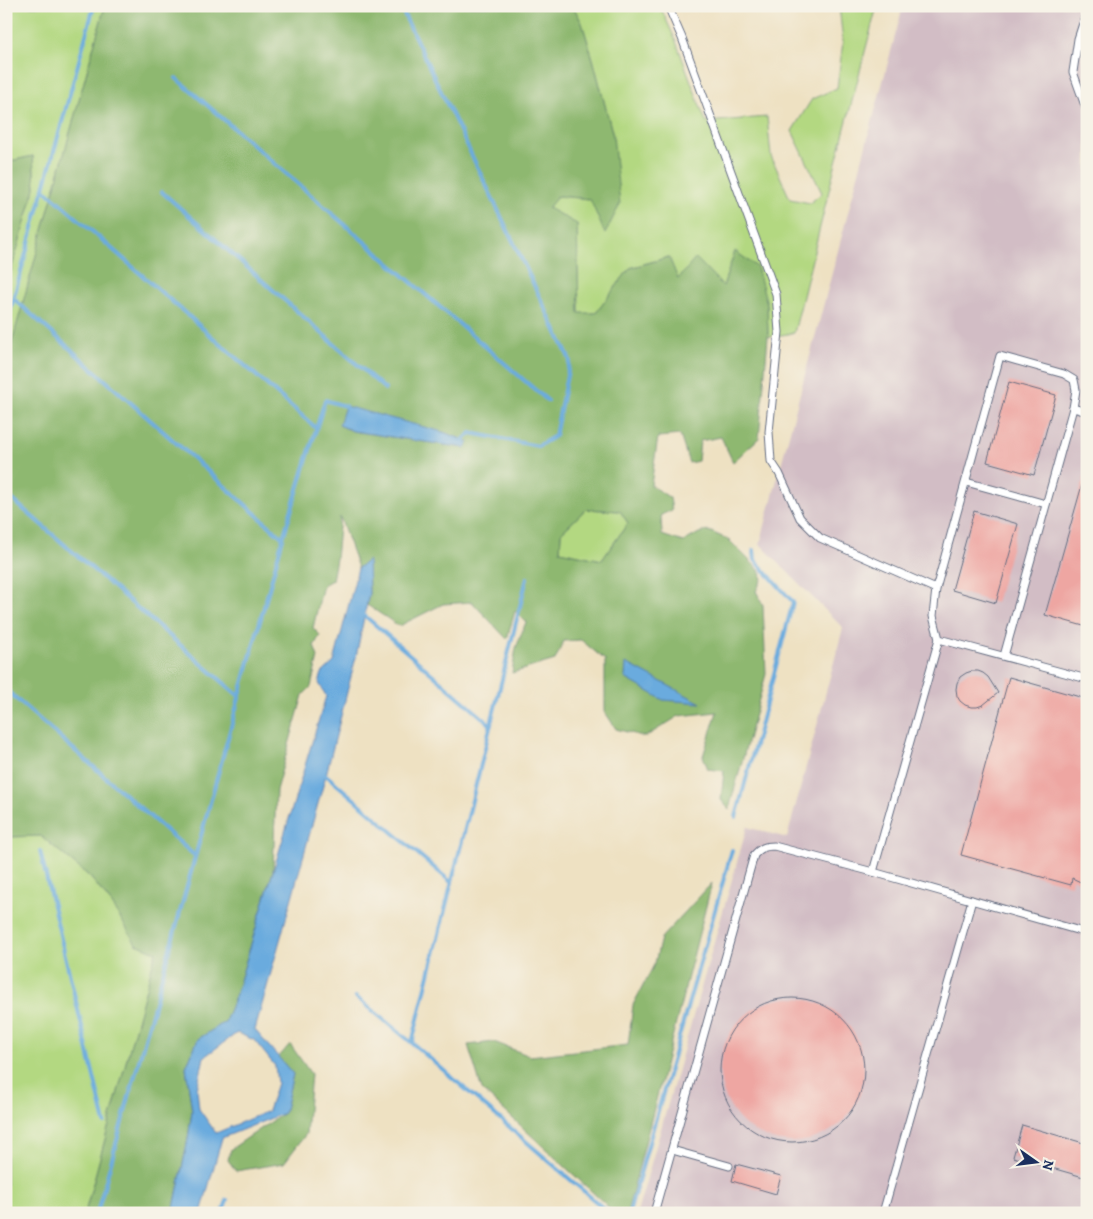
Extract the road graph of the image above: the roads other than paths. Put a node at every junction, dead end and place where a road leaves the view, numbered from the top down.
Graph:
1 (668, 6) edge
2 (1087, 11) edge
3 (1087, 110) edge
4 (1072, 408) junction
5 (1087, 412) edge
6 (966, 482) junction
7 (1046, 504) junction
8 (936, 588) junction
9 (939, 639) junction
10 (1004, 656) junction
11 (1087, 679) edge
12 (873, 872) junction
13 (972, 900) junction
14 (1087, 933) edge
15 (672, 1150) junction
16 (729, 1166) dead end
17 (654, 1213) edge
18 (883, 1213) edge

1 - 8 lane
2 - 3 lane
4 - 5 lane
4 - 6 lane
4 - 7 lane
6 - 7 lane
6 - 8 lane
7 - 10 lane
8 - 9 lane
9 - 10 lane
9 - 12 lane
10 - 11 lane
12 - 13 lane
12 - 15 lane
13 - 14 lane
13 - 18 lane
15 - 16 lane
15 - 17 lane

